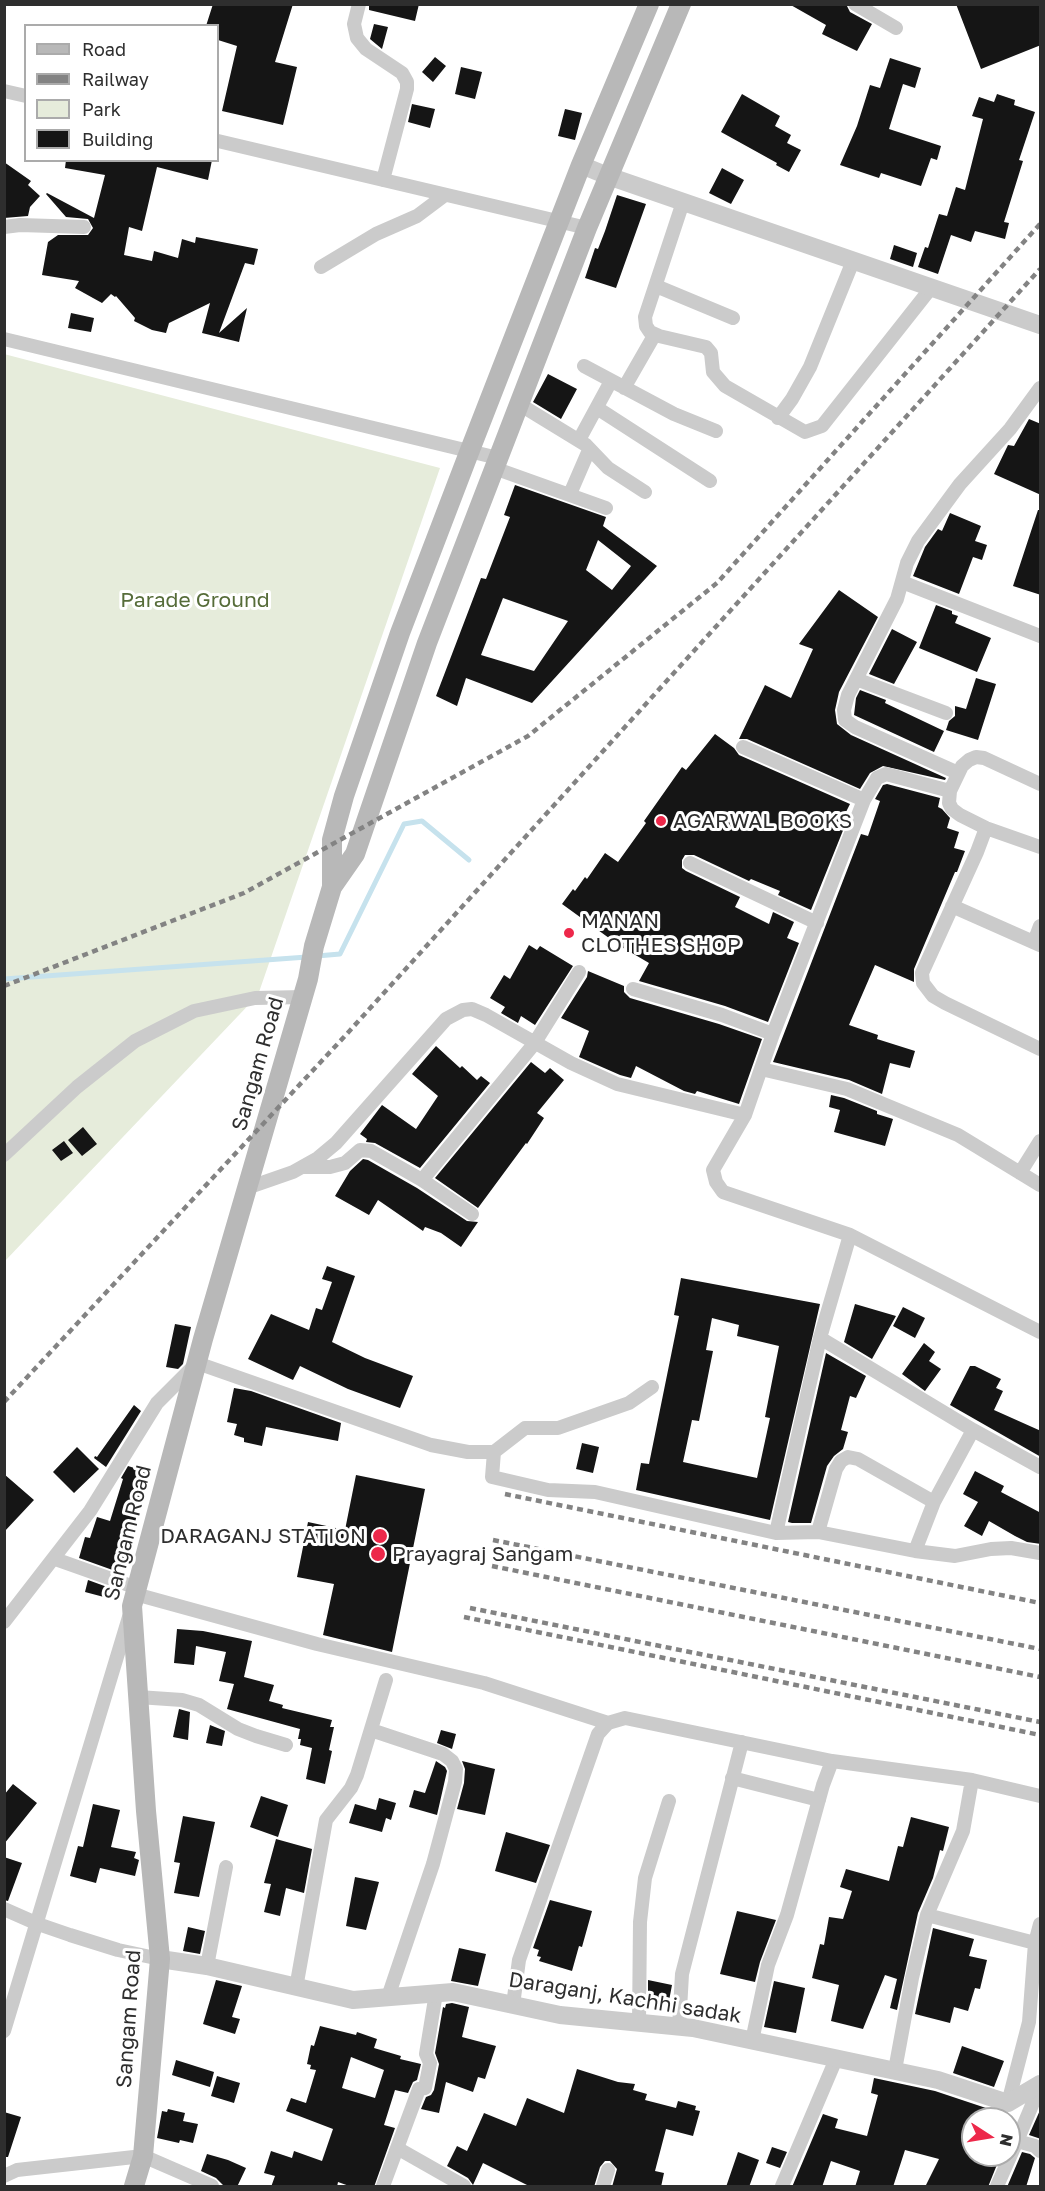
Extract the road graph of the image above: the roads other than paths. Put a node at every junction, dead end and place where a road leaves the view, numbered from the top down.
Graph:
1 (359, 4) edge
2 (649, 4) edge
3 (681, 4) edge
4 (855, 4) edge
5 (896, 28) dead end
6 (4, 91) edge
7 (24, 96) edge
8 (219, 141) edge
9 (581, 165) junction
10 (608, 176) junction
11 (383, 180) junction
12 (445, 195) junction
13 (683, 202) junction
14 (559, 221) junction
15 (4, 227) edge
16 (84, 227) dead end
17 (587, 228) junction
18 (853, 261) junction
19 (321, 267) dead end
20 (656, 286) junction
21 (931, 288) junction
22 (733, 318) dead end
23 (1041, 325) edge
24 (655, 334) junction
25 (4, 339) edge
26 (584, 366) dead end
27 (611, 381) junction
28 (624, 388) junction
29 (1041, 388) edge
30 (519, 404) junction
31 (597, 408) junction
32 (778, 418) junction
33 (716, 431) dead end
34 (584, 445) junction
35 (470, 450) junction
36 (496, 463) junction
37 (710, 481) dead end
38 (645, 492) dead end
39 (570, 495) junction
40 (606, 508) dead end
41 (902, 582) junction
42 (1041, 636) edge
43 (856, 679) junction
44 (945, 713) dead end
45 (742, 747) dead end
46 (958, 773) junction
47 (1041, 784) edge
48 (950, 791) junction
49 (864, 800) junction
50 (986, 828) junction
51 (1041, 847) edge
52 (690, 863) dead end
53 (332, 887) junction
54 (952, 906) junction
55 (817, 923) junction
56 (1041, 926) edge
57 (1037, 944) edge
58 (579, 972) dead end
59 (305, 988) junction
60 (633, 988) dead end
61 (773, 1034) junction
62 (534, 1044) junction
63 (1041, 1049) edge
64 (760, 1069) junction
65 (745, 1115) junction
66 (1041, 1141) edge
67 (4, 1155) edge
68 (302, 1167) junction
69 (1020, 1173) junction
70 (423, 1180) junction
71 (1041, 1185) edge
72 (247, 1188) junction
73 (472, 1214) dead end
74 (850, 1235) junction
75 (1041, 1332) edge
76 (820, 1338) junction
77 (197, 1363) junction
78 (652, 1386) dead end
79 (972, 1430) junction
80 (494, 1452) junction
81 (1041, 1467) edge
82 (934, 1502) junction
83 (818, 1532) junction
84 (776, 1533) junction
85 (915, 1551) junction
86 (1041, 1553) edge
87 (55, 1559) junction
88 (135, 1596) junction
89 (4, 1622) edge
90 (386, 1680) dead end
91 (138, 1697) junction
92 (608, 1724) junction
93 (371, 1730) junction
94 (741, 1742) junction
95 (286, 1744) dead end
96 (832, 1761) junction
97 (732, 1778) junction
98 (972, 1780) junction
99 (1041, 1796) edge
100 (819, 1800) junction
101 (669, 1801) dead end
102 (226, 1867) dead end
103 (4, 1909) edge
104 (927, 1915) junction
105 (38, 1924) junction
106 (1041, 1924) edge
107 (1035, 1943) junction
108 (160, 1959) junction
109 (207, 1966) junction
110 (296, 1988) junction
111 (436, 1993) junction
112 (388, 1997) junction
113 (513, 2005) junction
114 (639, 2023) junction
115 (679, 2027) junction
116 (4, 2031) edge
117 (752, 2041) junction
118 (836, 2059) junction
119 (895, 2070) junction
120 (1041, 2085) edge
121 (1008, 2103) junction
122 (1021, 2132) edge
123 (1021, 2142) edge
124 (398, 2148) junction
125 (1041, 2151) edge
126 (142, 2156) junction
127 (1006, 2167) edge
128 (608, 2170) dead end
129 (4, 2176) edge
130 (134, 2187) edge
131 (212, 2187) edge
132 (383, 2187) edge
133 (464, 2187) edge
134 (603, 2187) edge
135 (782, 2187) edge
136 (997, 2187) edge

1 - 11 street
2 - 9 main road
3 - 10 main road
4 - 5 street
6 - 7 street
8 - 11 street
9 - 10 street
9 - 14 main road
10 - 13 street
10 - 17 main road
11 - 12 street
12 - 14 street
12 - 19 street
13 - 18 street
13 - 20 street
14 - 17 street
14 - 35 main road
15 - 16 street
17 - 30 main road
18 - 21 street
18 - 32 street
20 - 22 street
20 - 24 street
21 - 23 street
21 - 32 street
24 - 28 street
24 - 32 street
25 - 35 street
26 - 27 street
27 - 28 street
27 - 31 street
28 - 33 street
29 - 41 street
30 - 34 street
30 - 36 main road
31 - 34 street
31 - 37 street
34 - 38 street
34 - 39 street
35 - 36 street
35 - 53 main road
36 - 39 street
36 - 53 main road
39 - 40 street
41 - 42 street
41 - 43 street
43 - 44 street
43 - 46 street
45 - 49 street
46 - 47 street
46 - 48 street
48 - 49 street
48 - 50 street
49 - 55 street
50 - 51 street
50 - 54 street
52 - 55 street
53 - 59 main road, Sangam Road
54 - 57 street
54 - 63 street
55 - 61 street
56 - 57 street
58 - 62 street
59 - 67 street
59 - 72 main road, Sangam Road
60 - 61 street
61 - 64 street
62 - 65 street
62 - 68 street
62 - 70 street
64 - 65 street
64 - 69 street
65 - 74 street
66 - 69 street
68 - 70 street
68 - 72 street
69 - 71 street
70 - 73 street
72 - 77 main road, Sangam Road
74 - 75 street
74 - 76 street
76 - 79 street
76 - 84 street
77 - 80 street
77 - 87 street
77 - 88 main road, Sangam Road
78 - 80 street
79 - 81 street
79 - 82 street
80 - 84 street
82 - 83 street
82 - 85 street
83 - 84 street
83 - 85 street
85 - 86 street
87 - 88 street
87 - 89 street
88 - 91 main road, Sangam Road
88 - 92 street
88 - 105 street
90 - 93 street
91 - 95 street
91 - 108 main road, Sangam Road
92 - 94 street
92 - 113 street
93 - 110 street
93 - 112 street
94 - 96 street
94 - 97 street
96 - 98 street
96 - 100 street
97 - 100 street
97 - 115 street
98 - 99 street
98 - 104 street
100 - 117 street
101 - 114 street
102 - 109 street
103 - 105 street
104 - 107 street
104 - 119 street
105 - 108 street
105 - 116 street
106 - 107 street
107 - 121 street
108 - 109 street, Daraganj, Kachhi sadak
108 - 126 main road, Sangam Road
109 - 110 street, Daraganj, Kachhi sadak
110 - 112 street, Daraganj, Kachhi sadak
111 - 112 street, Daraganj, Kachhi sadak
111 - 113 street, Daraganj, Kachhi sadak
111 - 124 street
113 - 114 street, Daraganj, Kachhi sadak
114 - 115 street, Daraganj, Kachhi sadak
115 - 117 street, Daraganj, Kachhi sadak
117 - 118 street, Daraganj, Kachhi sadak
118 - 119 street, Daraganj, Kachhi sadak
118 - 135 street
119 - 121 street, Daraganj, Kachhi sadak
120 - 121 street
120 - 122 street
123 - 125 street
124 - 132 street
124 - 133 street
126 - 129 street
126 - 130 main road, Sangam Road
126 - 131 street
127 - 136 street
128 - 134 street

